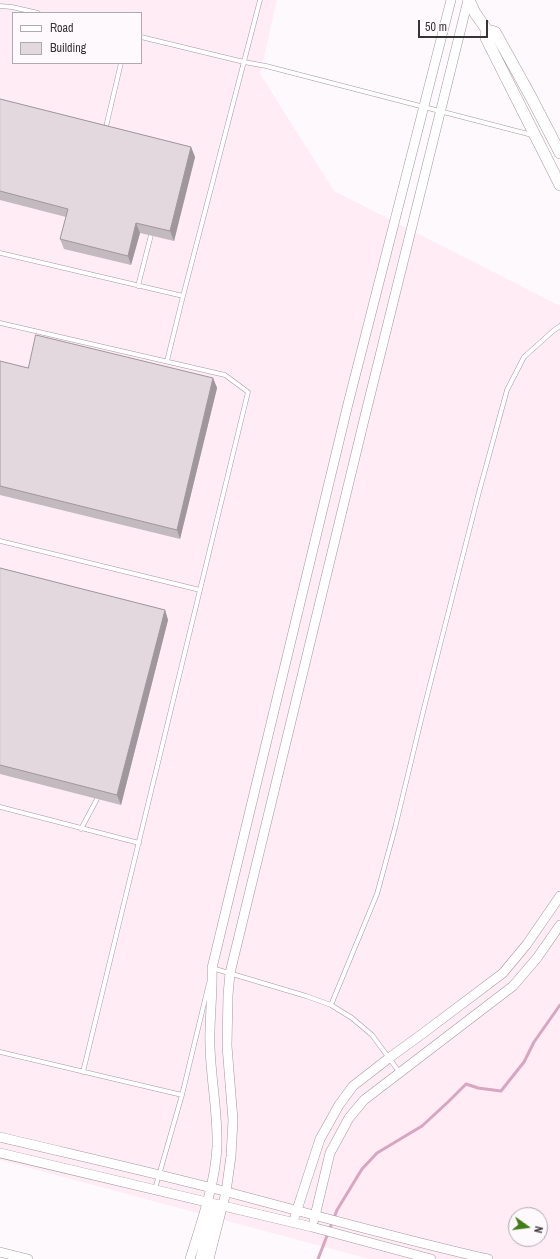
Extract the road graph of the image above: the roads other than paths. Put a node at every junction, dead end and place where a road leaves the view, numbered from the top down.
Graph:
1 (260, 0) edge
2 (451, 0) edge
3 (468, 0) edge
4 (0, 6) edge
5 (34, 12) edge
6 (487, 30) junction
7 (142, 37) edge
8 (244, 62) junction
9 (121, 64) edge
10 (424, 107) junction
11 (441, 111) junction
12 (104, 134) edge
13 (536, 136) junction
14 (560, 153) edge
15 (560, 185) edge
16 (151, 235) edge
17 (0, 253) edge
18 (138, 286) junction
19 (183, 296) junction
20 (0, 323) edge
21 (560, 326) edge
22 (167, 361) junction
23 (0, 540) edge
24 (200, 590) junction
25 (97, 799) dead end
26 (0, 807) edge
27 (81, 829) junction
28 (139, 843) junction
29 (560, 896) edge
30 (560, 925) edge
31 (212, 968) junction
32 (230, 973) junction
33 (331, 1005) junction
34 (0, 1052) edge
35 (389, 1058) junction
36 (83, 1072) junction
37 (400, 1073) junction
38 (182, 1095) junction
39 (0, 1137) edge
40 (0, 1153) edge
41 (65, 1153) junction
42 (62, 1167) junction
43 (159, 1175) junction
44 (211, 1188) junction
45 (156, 1189) junction
46 (226, 1192) junction
47 (215, 1204) junction
48 (296, 1210) junction
49 (314, 1215) junction
50 (292, 1223) junction
51 (312, 1227) junction
52 (0, 1252) edge
53 (28, 1259) edge
54 (190, 1259) edge
55 (200, 1259) edge
56 (209, 1259) edge
57 (430, 1259) edge
58 (488, 1259) edge

1 - 8 lane
2 - 10 street
3 - 6 main road
3 - 11 street
4 - 5 lane
6 - 13 main road
6 - 14 main road
7 - 8 lane
8 - 10 lane
8 - 19 lane
9 - 12 lane
10 - 11 lane
10 - 31 street
11 - 13 lane
11 - 32 street
13 - 15 main road
16 - 18 lane
17 - 18 lane
18 - 19 lane
19 - 22 lane
20 - 22 lane
21 - 33 lane
22 - 24 lane
23 - 24 lane
24 - 28 lane
25 - 27 lane
26 - 27 lane
27 - 28 lane
28 - 36 lane
29 - 35 street
30 - 37 street
31 - 32 lane
31 - 38 lane
31 - 44 street
32 - 33 lane
32 - 46 street
33 - 35 lane
34 - 36 lane
35 - 37 lane
35 - 48 street
36 - 38 lane
37 - 49 street
38 - 43 lane
39 - 41 street
40 - 42 street
41 - 42 street
41 - 43 street
42 - 45 street
43 - 44 street
43 - 45 lane
44 - 46 street
44 - 47 street
45 - 47 street
46 - 47 street
46 - 48 street
47 - 50 street
47 - 54 street
47 - 55 street
47 - 56 street
48 - 49 street
48 - 50 street
49 - 51 street
49 - 58 street
50 - 51 street
51 - 57 street
52 - 53 street

